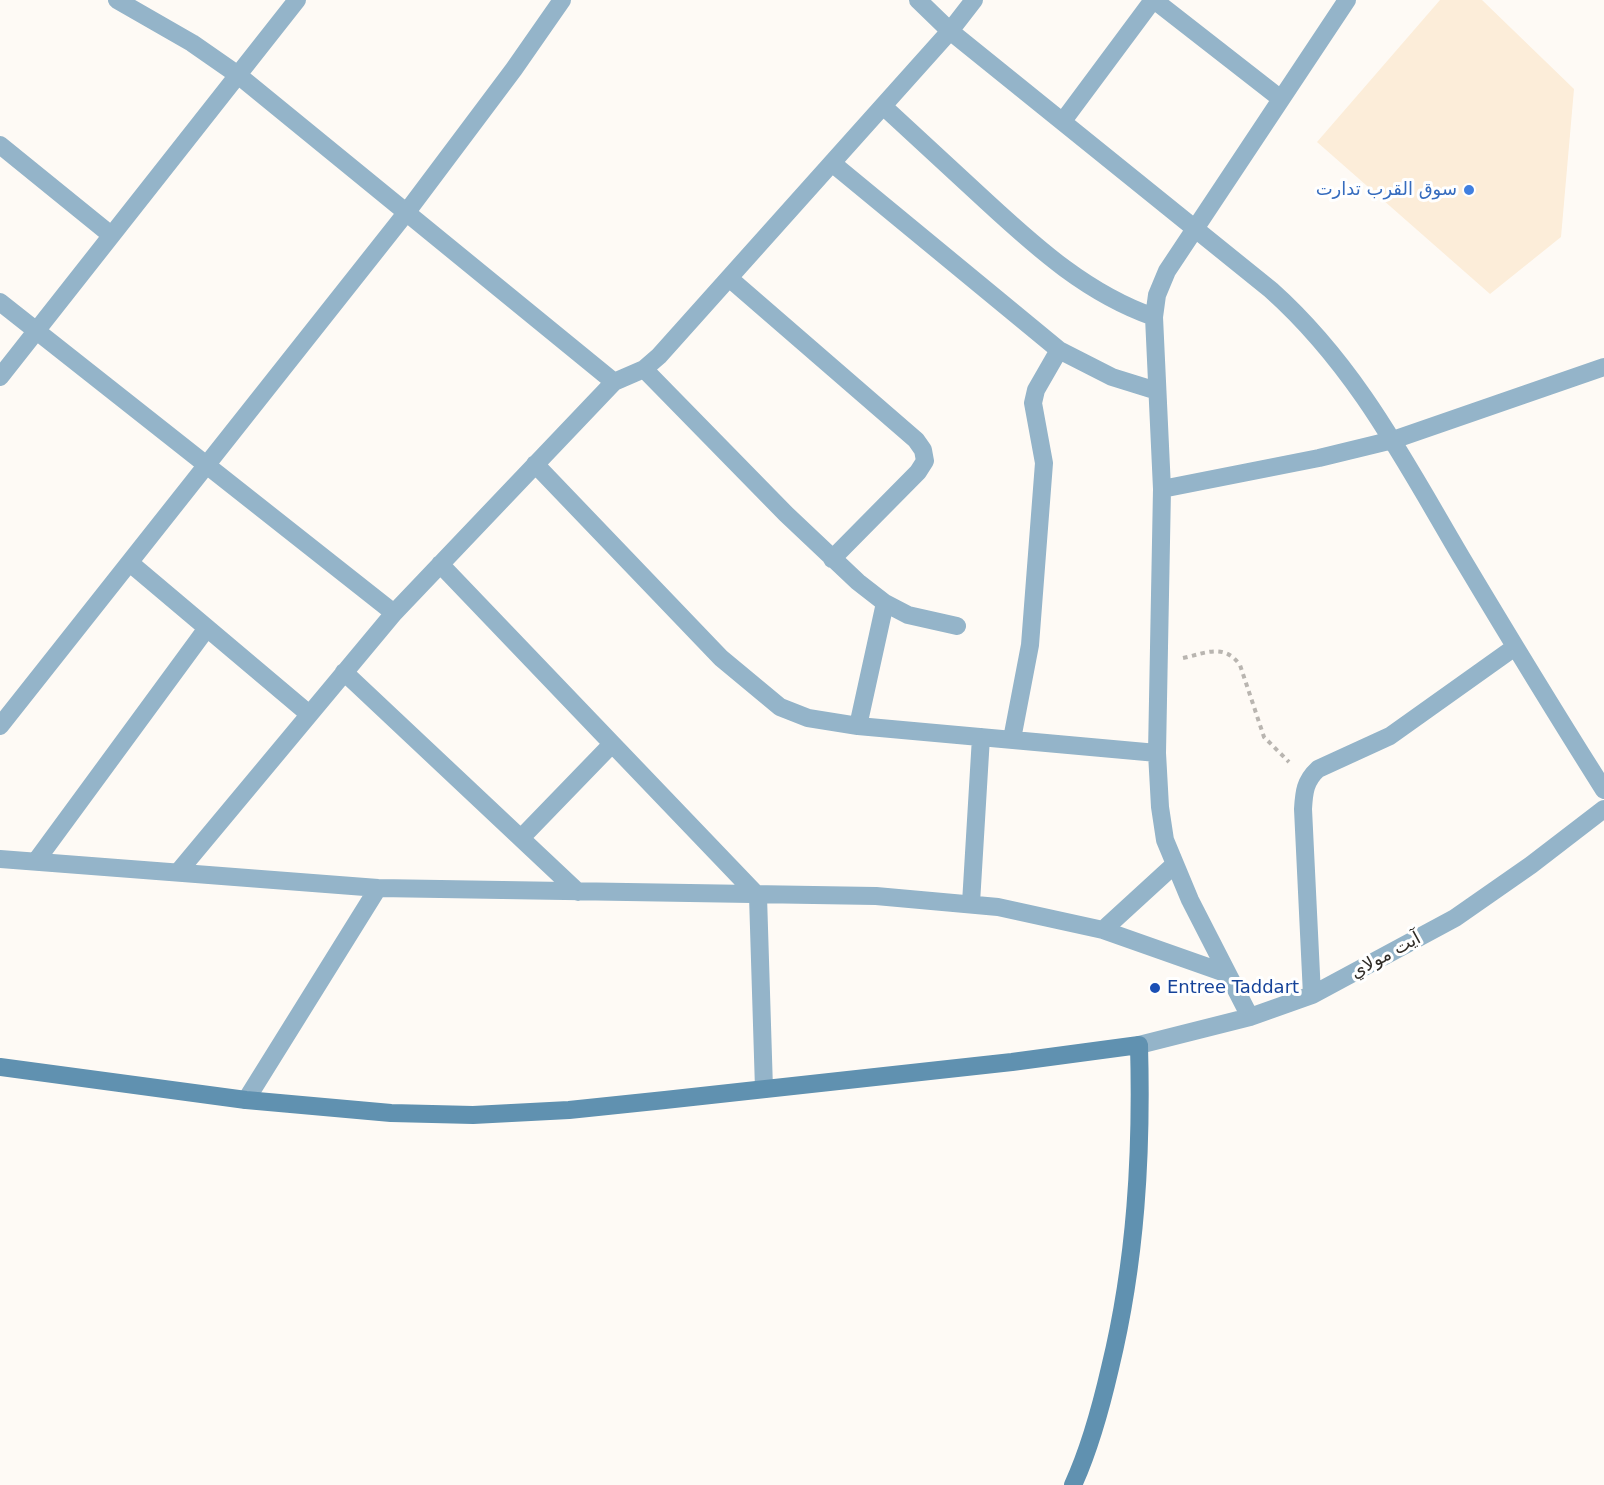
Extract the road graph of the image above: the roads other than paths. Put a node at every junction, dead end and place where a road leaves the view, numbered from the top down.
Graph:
1 (117, 0) edge
2 (297, 0) edge
3 (562, 0) edge
4 (918, 0) edge
5 (974, 0) edge
6 (1153, 0) edge
7 (1347, 0) edge
8 (950, 31) junction
9 (238, 75) junction
10 (1281, 99) junction
11 (883, 106) junction
12 (1063, 121) junction
13 (0, 145) edge
14 (832, 163) junction
15 (406, 213) junction
16 (1198, 228) junction
17 (111, 235) junction
18 (729, 278) junction
19 (0, 302) edge
20 (1154, 317) junction
21 (36, 330) junction
22 (1059, 350) junction
23 (1604, 367) edge
24 (644, 369) junction
25 (0, 377) edge
26 (614, 382) junction
27 (1157, 391) junction
28 (1393, 440) junction
29 (535, 464) junction
30 (208, 465) junction
31 (1162, 489) junction
32 (832, 559) junction
33 (130, 563) junction
34 (440, 564) junction
35 (885, 603) junction
36 (394, 613) junction
37 (957, 626) dead end
38 (207, 628) junction
39 (1515, 647) junction
40 (344, 672) junction
41 (309, 714) junction
42 (0, 726) edge
43 (858, 726) junction
44 (981, 737) junction
45 (1012, 739) junction
46 (612, 744) junction
47 (1157, 753) junction
48 (1604, 790) edge
49 (1604, 809) edge
50 (520, 838) junction
51 (0, 859) edge
52 (36, 861) junction
53 (1174, 864) junction
54 (179, 871) junction
55 (378, 888) junction
56 (578, 892) junction
57 (758, 896) junction
58 (971, 903) junction
59 (1103, 930) junction
60 (1225, 973) junction
61 (1312, 995) junction
62 (1250, 1017) junction
63 (1139, 1045) junction
64 (0, 1067) edge
65 (764, 1089) junction
66 (246, 1100) junction
67 (1073, 1485) edge

1 - 9 street
2 - 9 street
3 - 15 street
4 - 8 street
5 - 8 street
6 - 10 street
6 - 12 street
7 - 10 street
8 - 11 street
8 - 12 street
9 - 15 street
9 - 17 street
10 - 16 street
11 - 14 street
11 - 20 street
12 - 16 street
13 - 17 street
14 - 18 street
14 - 22 street
15 - 26 street
15 - 30 street
16 - 20 street
16 - 28 street
17 - 21 street
18 - 24 street
18 - 32 street
19 - 21 street
20 - 27 street
21 - 25 street
21 - 30 street
22 - 27 street
22 - 45 street
23 - 28 street
24 - 26 street
24 - 32 street
26 - 29 street
27 - 31 street
28 - 31 street
28 - 39 street
29 - 34 street
29 - 43 street
30 - 33 street
30 - 36 street
31 - 47 street
32 - 35 street
33 - 38 street
33 - 42 street
34 - 36 street
34 - 46 street
35 - 37 street
35 - 43 street
36 - 40 street
38 - 41 street
38 - 52 street
39 - 48 street
39 - 61 street
40 - 41 street
40 - 50 street
41 - 54 street
43 - 44 street
44 - 45 street
44 - 58 street
45 - 47 street
46 - 50 street
46 - 57 street
47 - 53 street
49 - 61 street, آيت مولاي
50 - 56 street
51 - 52 street
52 - 54 street
53 - 59 street
53 - 60 street
54 - 55 street
55 - 56 street
55 - 66 street
56 - 57 street
57 - 58 street
57 - 65 street
58 - 59 street
59 - 60 street
60 - 62 street
61 - 62 street, آيت مولاي
62 - 63 street, آيت مولاي
63 - 65 street
63 - 67 street
64 - 66 street
65 - 66 street

